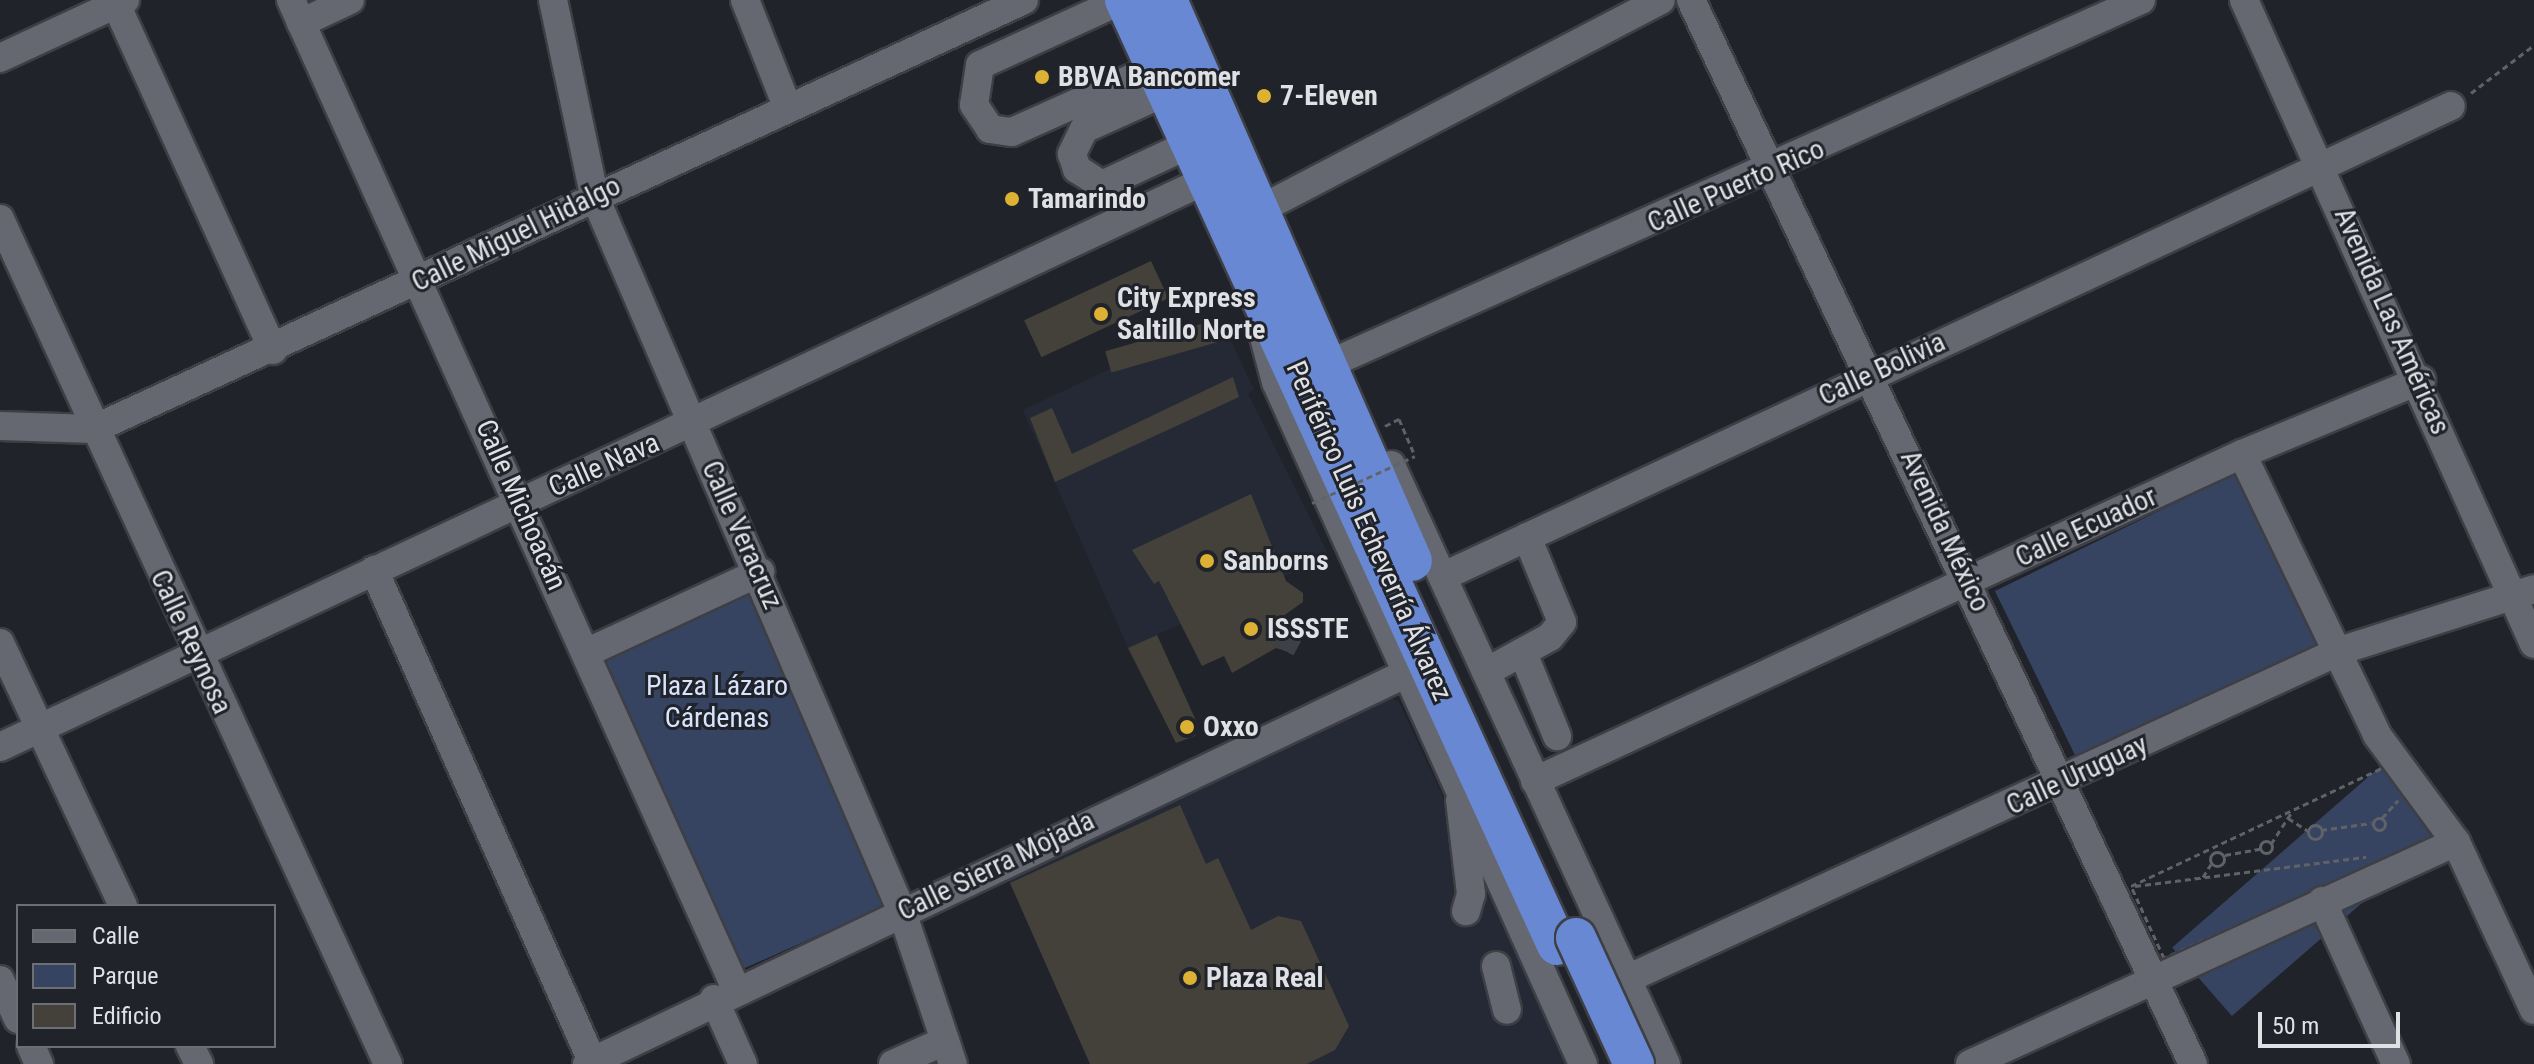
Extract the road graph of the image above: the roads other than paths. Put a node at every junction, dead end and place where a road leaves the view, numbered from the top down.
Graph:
1 (350, 0) edge
2 (553, 0) edge
3 (745, 0) edge
4 (1024, 0) edge
5 (1124, 0) edge
6 (1167, 0) edge
7 (1661, 0) edge
8 (1691, 0) edge
9 (2141, 0) edge
10 (2244, 0) edge
11 (120, 2) edge
12 (296, 12) edge
13 (0, 58) edge
14 (1161, 80) junction
15 (787, 106) junction
16 (2451, 106) road end
17 (1190, 144) junction
18 (2323, 166) junction
19 (1773, 171) junction
20 (1206, 180) junction
21 (594, 195) junction
22 (1261, 209) junction
23 (0, 219) edge
24 (419, 281) junction
25 (1264, 298) junction
26 (273, 350) junction
27 (1331, 373) junction
28 (1870, 373) junction
29 (2421, 380) junction
30 (0, 426) edge
31 (692, 426) junction
32 (94, 429) junction
33 (2242, 454) junction
34 (519, 503) junction
35 (1527, 537) junction
36 (374, 570) junction
37 (760, 572) junction
38 (1444, 576) junction
39 (1970, 582) junction
40 (2523, 593) edge
41 (0, 643) edge
42 (2534, 644) edge
43 (2342, 650) junction
44 (588, 652) junction
45 (1523, 653) junction
46 (196, 654) junction
47 (1486, 672) junction
48 (1407, 673) junction
49 (39, 729) junction
50 (1557, 736) dead end
51 (0, 747) edge
52 (1535, 781) junction
53 (2062, 783) junction
54 (1460, 791) junction
55 (2456, 842) junction
56 (2322, 901) junction
57 (122, 904) edge
58 (1466, 911) dead end
59 (902, 912) junction
60 (1556, 946) junction
61 (1496, 966) dead end
62 (2153, 977) junction
63 (1627, 979) junction
64 (0, 980) edge
65 (725, 994) junction
66 (1507, 1010) dead end
67 (2534, 1010) edge
68 (16, 1015) edge
69 (949, 1052) edge
70 (2012, 1055) edge
71 (1592, 1062) edge
72 (589, 1063) edge
73 (388, 1064) edge
74 (743, 1064) edge
75 (893, 1064) edge
76 (1634, 1064) edge
77 (1652, 1064) edge
78 (1666, 1064) edge
79 (1970, 1064) edge
80 (2193, 1064) edge
81 (2396, 1064) edge

1 - 12 street, Calle Michoacán
2 - 21 street, Calle Veracruz
3 - 15 street
4 - 15 street, Calle Miguel Hidalgo
5 - 14 highway, Periférico Luis Echeverría Álvarez
5 - 14 street
6 - 22 highway, Periférico Luis Echeverría Álvarez
7 - 22 street
8 - 19 street, Avenida México
9 - 19 street, Calle Puerto Rico
10 - 18 street, Avenida Las Américas
11 - 13 street
11 - 26 street
12 - 24 street, Calle Michoacán
14 - 17 highway, Periférico Luis Echeverría Álvarez
14 - 17 street
15 - 21 street, Calle Miguel Hidalgo
16 - 18 street, Calle Bolivia
17 - 20 highway, Periférico Luis Echeverría Álvarez
18 - 28 street, Calle Bolivia
18 - 29 street, Avenida Las Américas
19 - 27 street, Calle Puerto Rico
19 - 28 street, Avenida México
20 - 25 highway, Periférico Luis Echeverría Álvarez
20 - 31 street, Calle Nava
21 - 24 street, Calle Miguel Hidalgo
21 - 31 street, Calle Veracruz
22 - 27 highway, Periférico Luis Echeverría Álvarez
23 - 32 street, Calle Reynosa
24 - 26 street, Calle Miguel Hidalgo
24 - 34 street, Calle Michoacán
25 - 48 street
25 - 60 highway, Periférico Luis Echeverría Álvarez
26 - 32 street, Calle Miguel Hidalgo
27 - 38 street
27 - 60 highway, Periférico Luis Echeverría Álvarez
28 - 35 street, Calle Bolivia
28 - 39 street, Avenida México
29 - 33 street, Calle Ecuador
29 - 40 street, Avenida Las Américas
30 - 32 street, Calle Miguel Hidalgo
31 - 34 street, Calle Nava
31 - 37 street, Calle Veracruz
32 - 46 street, Calle Reynosa
33 - 39 street, Calle Ecuador
33 - 43 street
34 - 36 street, Calle Nava
34 - 44 street, Calle Michoacán
35 - 38 street, Calle Bolivia
35 - 45 street
36 - 46 street, Calle Nava
36 - 72 street
37 - 44 street
37 - 59 street, Calle Veracruz
38 - 47 street
39 - 52 street, Calle Ecuador
39 - 53 street, Avenida México
40 - 42 street, Avenida Las Américas
40 - 43 street, Calle Uruguay
41 - 49 street
43 - 53 street, Calle Uruguay
43 - 55 street
44 - 65 street, Calle Michoacán
45 - 47 street
45 - 50 street
46 - 49 street, Calle Nava
46 - 73 street, Calle Reynosa
47 - 52 street
48 - 54 street
48 - 59 street, Calle Sierra Mojada
49 - 51 street, Calle Nava
49 - 57 street
52 - 63 street
53 - 62 street, Avenida México
53 - 63 street, Calle Uruguay
54 - 58 street
54 - 60 street
55 - 56 street
55 - 67 street
56 - 62 street
56 - 81 street
59 - 65 street, Calle Sierra Mojada
59 - 69 street, Calle Veracruz
60 - 71 highway, Periférico Luis Echeverría Álvarez
60 - 76 highway, Periférico Luis Echeverría Álvarez, bridge
60 - 77 street
61 - 66 street
62 - 70 street
62 - 80 street, Avenida México
63 - 78 street
64 - 68 street
65 - 72 street, Calle Sierra Mojada
65 - 74 street, Calle Michoacán
69 - 75 street
70 - 79 street

